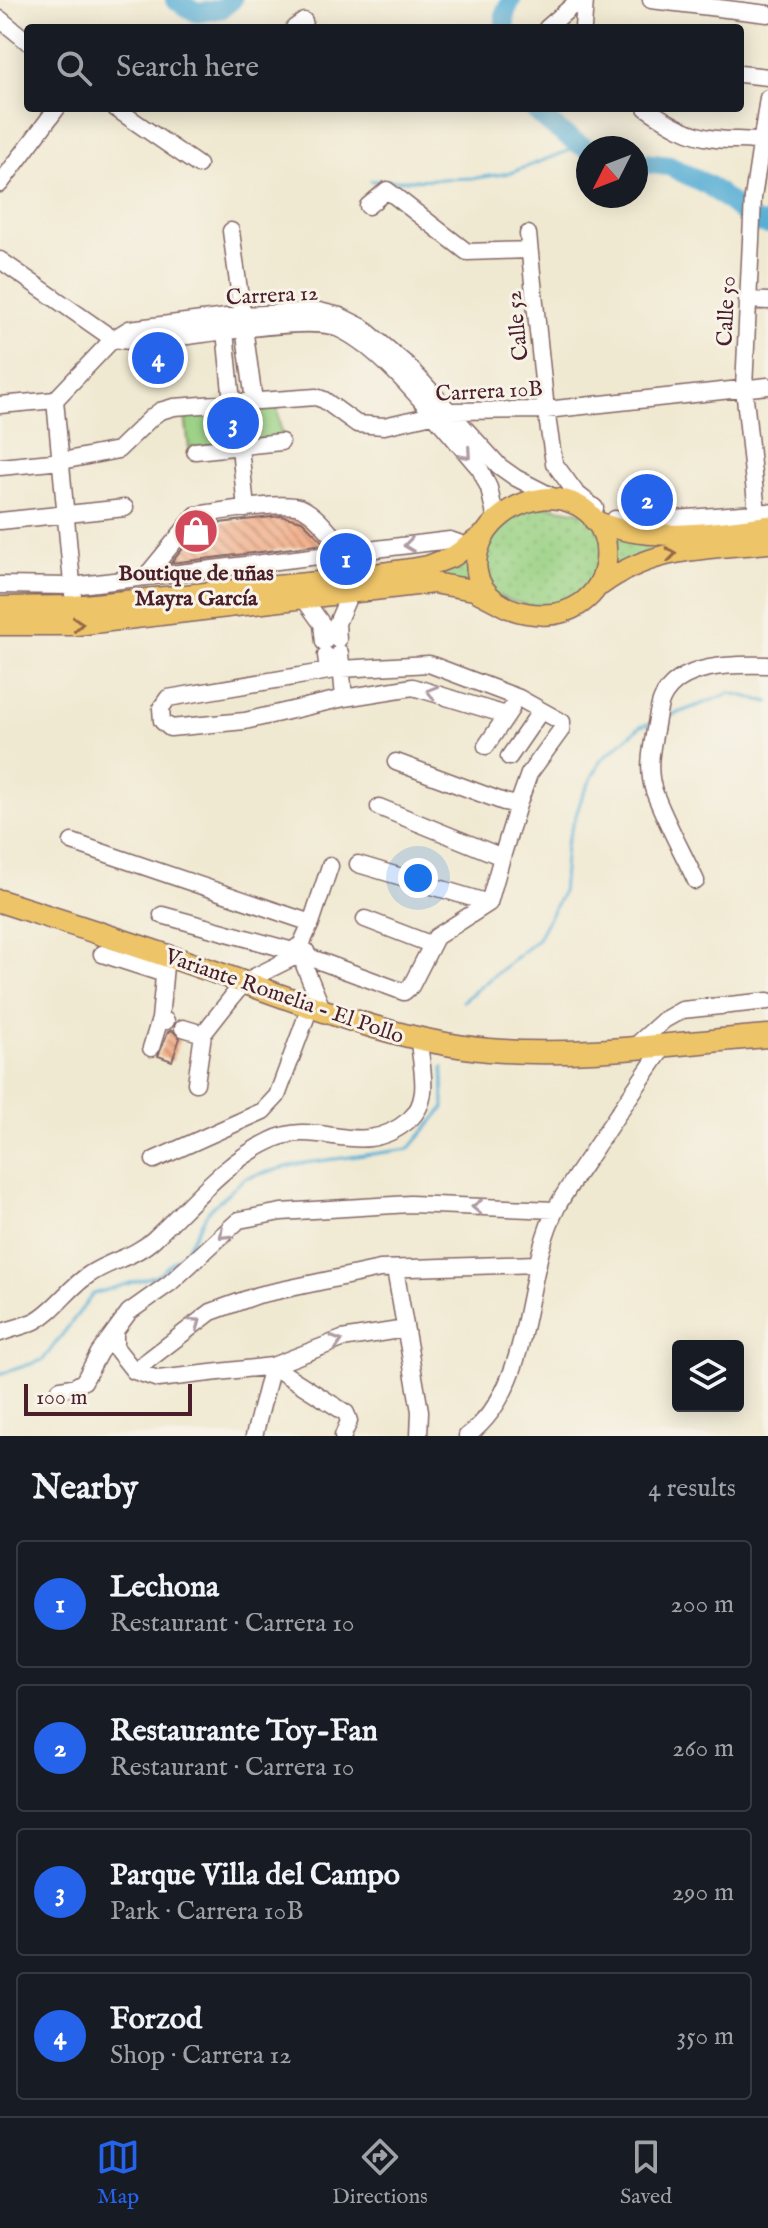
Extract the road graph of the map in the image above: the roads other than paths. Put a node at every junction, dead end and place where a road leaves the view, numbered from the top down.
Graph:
1 (582, 0) edge
2 (651, 0) edge
3 (684, 1) edge
4 (768, 14) edge
5 (0, 19) edge
6 (552, 24) edge
7 (583, 24) edge
8 (24, 39) edge
9 (744, 74) edge
10 (768, 77) edge
11 (768, 98) edge
12 (54, 112) edge
13 (121, 112) edge
14 (652, 112) edge
15 (765, 142) edge
16 (198, 165) dead end
17 (0, 184) edge
18 (368, 206) dead end
19 (231, 231) dead end
20 (0, 260) edge
21 (747, 300) junction
22 (768, 301) edge
23 (245, 322) junction
24 (225, 331) junction
25 (358, 332) junction
26 (113, 339) junction
27 (768, 386) edge
28 (744, 388) junction
29 (55, 400) junction
30 (254, 401) junction
31 (232, 402) junction
32 (0, 405) edge
33 (546, 410) junction
34 (450, 411) junction
35 (432, 415) junction
36 (281, 442) dead end
37 (240, 447) junction
38 (195, 451) dead end
39 (62, 461) junction
40 (0, 467) edge
41 (558, 499) junction
42 (125, 508) dead end
43 (246, 509) junction
44 (65, 515) junction
45 (594, 520) junction
46 (0, 521) edge
47 (764, 525) edge
48 (483, 534) junction
49 (347, 552) junction
50 (147, 575) junction
51 (0, 585) edge
52 (601, 585) junction
53 (350, 593) junction
54 (73, 596) junction
55 (304, 599) junction
56 (501, 604) junction
57 (0, 607) edge
58 (0, 625) edge
59 (332, 647) junction
60 (768, 665) edge
61 (344, 698) junction
62 (519, 698) junction
63 (540, 712) junction
64 (506, 715) junction
65 (486, 746) dead end
66 (509, 757) dead end
67 (396, 762) dead end
68 (518, 805) junction
69 (379, 807) dead end
70 (72, 842) dead end
71 (502, 857) junction
72 (358, 864) dead end
73 (330, 866) dead end
74 (696, 881) dead end
75 (0, 901) edge
76 (489, 903) junction
77 (162, 915) dead end
78 (365, 919) dead end
79 (311, 923) junction
80 (430, 944) junction
81 (102, 954) dead end
82 (299, 954) junction
83 (165, 964) junction
84 (244, 982) junction
85 (768, 1001) edge
86 (316, 1009) junction
87 (183, 1028) dead end
88 (203, 1034) junction
89 (768, 1036) edge
90 (419, 1039) junction
91 (665, 1045) junction
92 (151, 1048) dead end
93 (633, 1048) junction
94 (196, 1083) dead end
95 (154, 1160) dead end
96 (555, 1210) junction
97 (538, 1264) junction
98 (395, 1269) junction
99 (405, 1329) junction
100 (115, 1331) junction
101 (0, 1333) edge
102 (272, 1366) junction
103 (134, 1371) junction
104 (60, 1389) dead end
105 (254, 1436) edge
106 (343, 1436) edge
107 (419, 1436) edge
108 (467, 1436) edge

1 - 6 street
1 - 7 street
2 - 3 street
3 - 4 street
5 - 8 street
9 - 10 street
11 - 15 street, Calle 50
12 - 17 street
13 - 16 street
14 - 15 street
15 - 21 street, Calle 50
18 - 33 street, Calle 52
19 - 23 street
20 - 26 street
21 - 22 street
21 - 28 street, Calle 50
23 - 24 street, Carrera 12
23 - 25 street, Carrera 12
23 - 26 street, Carrera 12
23 - 30 street
24 - 26 street, Carrera 12
24 - 31 street
25 - 34 street, Carrera 12
25 - 35 street, Carrera 12
26 - 29 street
27 - 28 street, Carrera 10B
28 - 33 street, Carrera 10B
28 - 47 street, Calle 50
29 - 32 street
29 - 39 street
30 - 31 street, Carrera 10B
30 - 35 street, Carrera 10B
31 - 39 street, Carrera 10B
33 - 34 street, Carrera 10B
33 - 47 street, Calle 52
34 - 35 street, Carrera 10B
34 - 41 street, Carrera 12
35 -> 48 street, Carrera 12
36 - 37 street
37 - 38 street
37 - 43 street
39 - 40 street, Carrera 10B
39 - 44 street
41 - 45 main road
41 - 48 main road
42 - 44 street
43 - 49 street
43 - 50 street
44 - 46 street
44 - 54 street
45 - 47 main road
45 - 52 main road
52 -> 47 main road
48 -> 49 street
48 - 54 main road
48 - 56 main road
49 - 50 street
50 - 54 street
51 - 54 street
52 - 56 main road
53 - 55 main road
53 - 56 main road
53 - 59 street
54 - 57 main road
58 -> 55 main road
55 - 59 street
59 - 61 street
59 - 61 street
59 - 62 street
60 - 74 street
64 -> 61 street
62 - 63 street
62 - 64 street
63 - 66 street
63 - 68 street
64 - 65 street
67 - 68 street
68 - 71 street
69 - 71 street
70 - 79 street
71 - 76 street
72 - 76 street
73 - 79 street
75 - 83 highway, Variante Romelia - El Pollo
76 - 80 street
77 - 82 street
78 - 80 street
79 - 82 street
80 - 82 street
81 - 83 street
82 - 84 street
82 - 86 street
83 - 84 highway, Variante Romelia - El Pollo
83 - 92 street
84 - 86 highway, Variante Romelia - El Pollo
84 - 88 street
85 - 93 street
86 - 90 highway, Variante Romelia - El Pollo
86 - 95 street
87 - 88 street
88 - 94 street
89 - 91 highway, Variante Romelia - El Pollo
90 - 93 highway, Variante Romelia - El Pollo
90 - 101 street
91 - 93 highway, Variante Romelia - El Pollo
91 - 96 street
96 - 97 street
96 -> 100 street
97 - 98 street
97 - 108 street
98 - 99 street
103 -> 98 street
102 -> 99 street
99 - 107 street
100 - 103 street
100 - 104 street
102 - 103 street
102 - 105 street
102 - 106 street

